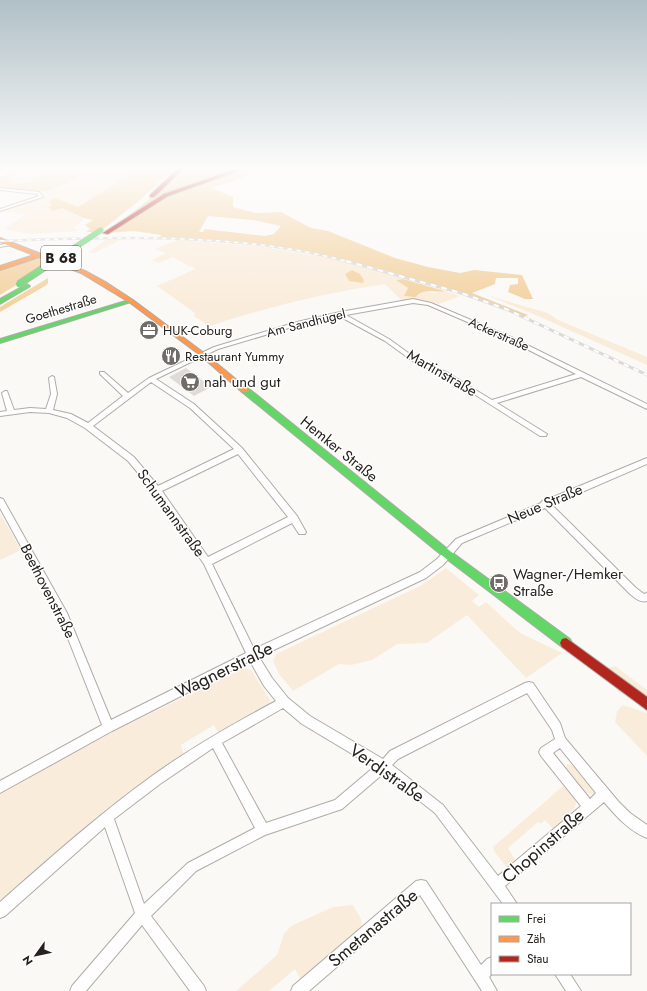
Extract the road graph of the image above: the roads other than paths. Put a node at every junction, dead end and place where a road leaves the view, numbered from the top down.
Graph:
1 (124, 213) edge
2 (132, 213) edge
3 (136, 213) edge
4 (116, 228) junction
5 (103, 232) junction
6 (3, 243) edge
7 (39, 255) junction
8 (0, 268) edge
9 (23, 285) junction
10 (0, 295) edge
11 (130, 301) junction
12 (413, 301) joint
13 (0, 302) edge
14 (340, 314) junction
15 (0, 341) edge
16 (202, 354) junction
17 (102, 373) dead end
18 (582, 374) junction
19 (52, 378) dead end
20 (151, 379) junction
21 (5, 393) dead end
22 (127, 396) junction
23 (492, 402) junction
24 (647, 407) edge
25 (49, 411) junction
26 (11, 412) junction
27 (0, 414) edge
28 (88, 426) junction
29 (544, 434) dead end
30 (239, 450) junction
31 (647, 461) edge
32 (157, 490) junction
33 (0, 501) edge
34 (545, 503) junction
35 (294, 518) junction
36 (302, 532) dead end
37 (447, 554) junction
38 (207, 562) junction
39 (647, 597) edge
40 (252, 655) junction
41 (284, 702) junction
42 (647, 704) edge
43 (108, 727) junction
44 (215, 740) junction
45 (561, 741) junction
46 (384, 766) junction
47 (0, 787) edge
48 (605, 793) junction
49 (589, 807) junction
50 (108, 818) junction
51 (263, 830) junction
52 (647, 832) edge
53 (497, 885) junction
54 (510, 903) edge
55 (0, 911) edge
56 (142, 915) junction
57 (491, 965) edge
58 (563, 975) edge
59 (480, 976) junction
60 (77, 991) edge
61 (199, 991) edge
62 (298, 991) edge
63 (490, 991) edge
64 (574, 991) edge

1 - 5 main road, B 68
2 - 4 main road
3 - 4 main road
4 - 5 main road
5 - 9 main road, B 68
6 - 7 main road, Hemker Straße
7 - 8 main road
7 - 11 main road, Hemker Straße
9 - 10 main road, B 68
9 - 13 main road, B 68
11 - 15 main road, Goethestraße
11 - 16 main road, Hemker Straße
12 - 14 street, Am Sandhügel
12 - 18 street, Ackerstraße
14 - 16 street, Am Sandhügel
14 - 23 street, Martinstraße
16 - 20 street, Am Sandhügel
16 - 37 main road, Hemker Straße
17 - 22 street
18 - 23 street
18 - 24 street, Ackerstraße
19 - 25 street
20 - 22 street, Am Sandhügel
20 - 30 street
21 - 26 street
22 - 28 street, Am Sandhügel
23 - 29 street, Martinstraße
25 - 26 street, Schumannstraße
25 - 28 street, Schumannstraße
26 - 27 street, Schumannstraße
28 - 32 street, Schumannstraße
30 - 32 street
30 - 35 street
31 - 34 street, Neue Straße
32 - 38 street, Schumannstraße
33 - 43 street, Beethovenstraße
34 - 37 street, Neue Straße
34 - 39 street
35 - 36 street
35 - 38 street
37 - 40 street, Wagnerstraße
37 - 42 main road, Hemker Straße
38 - 40 street, Schumannstraße
40 - 41 street, Verdistraße
40 - 43 street, Wagnerstraße
41 - 44 street
41 - 46 street, Verdistraße
43 - 47 street, Wagnerstraße
44 - 50 street
44 - 51 street
45 - 46 street
45 - 48 street
45 - 49 street, Chopinstraße
46 - 51 street
46 - 53 street, Verdistraße
48 - 49 street, Chopinstraße
48 - 52 street
49 - 53 street, Chopinstraße
50 - 55 street
50 - 56 street
51 - 56 street
53 - 54 street, Verdistraße
56 - 60 street
56 - 61 street
57 - 59 street
58 - 64 street
59 - 62 street, Smetanastraße
59 - 63 street, Smetanastraße

